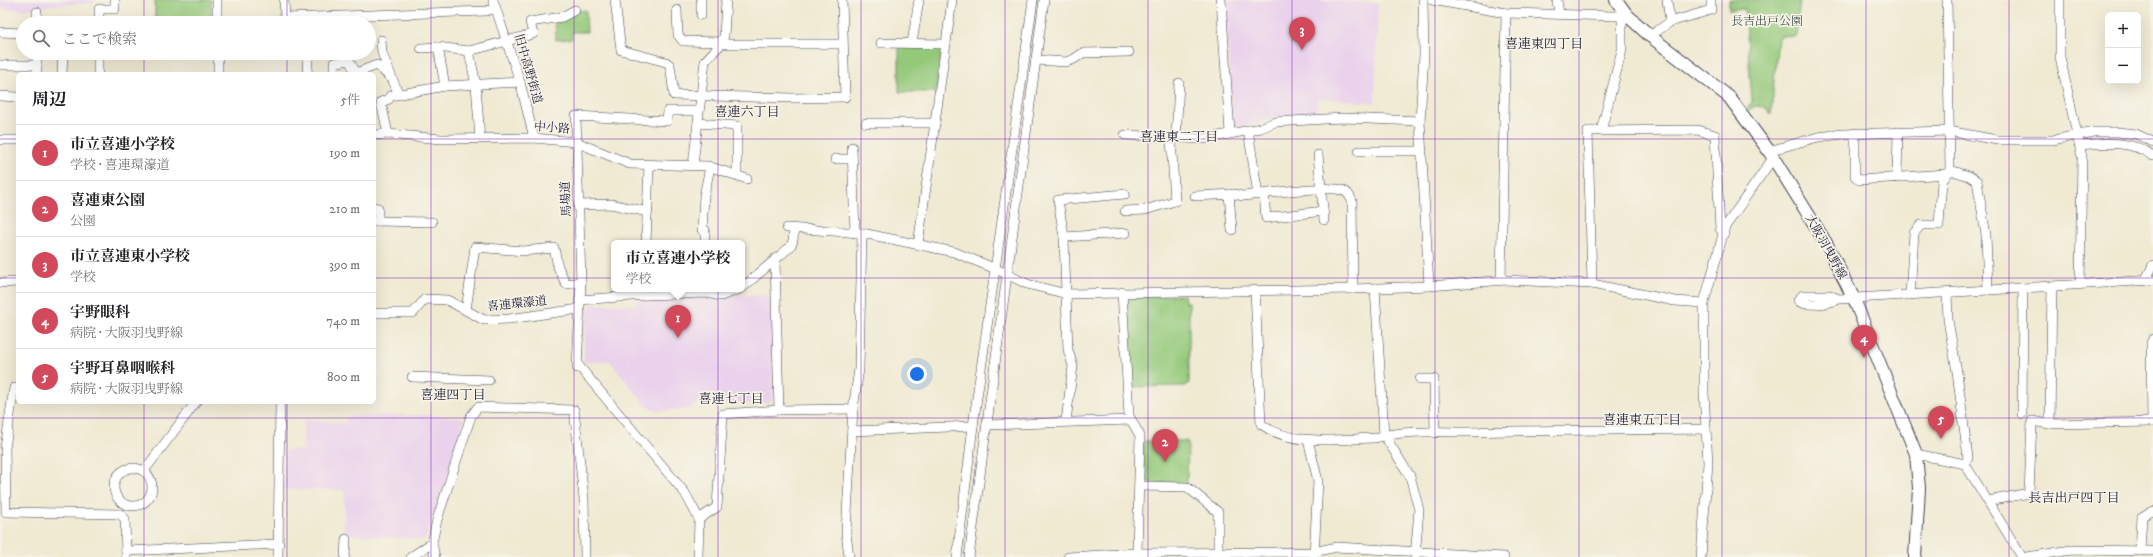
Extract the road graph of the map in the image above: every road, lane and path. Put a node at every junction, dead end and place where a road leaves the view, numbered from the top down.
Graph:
1 (114, 0) edge
2 (217, 0) edge
3 (284, 0) edge
4 (615, 0) edge
5 (701, 0) edge
6 (726, 0) edge
7 (842, 0) edge
8 (919, 0) edge
9 (952, 0) edge
10 (1033, 0) edge
11 (1044, 0) edge
12 (1221, 0) edge
13 (1423, 0) edge
14 (1432, 0) edge
15 (1557, 0) edge
16 (1667, 0) edge
17 (1711, 0) edge
18 (1947, 0) edge
19 (2060, 0) edge
20 (1619, 1) edge
21 (496, 3) edge
22 (575, 10) dead end
23 (677, 10) dead end
24 (37, 12) dead end
25 (1506, 13) junction
26 (1559, 14) junction
27 (37, 16) edge
28 (99, 16) edge
29 (218, 16) edge
30 (285, 16) edge
31 (701, 16) dead end
32 (1625, 16) junction
33 (376, 17) edge
34 (1670, 22) junction
35 (0, 32) edge
36 (16, 33) edge
37 (1650, 36) junction
38 (381, 40) dead end
39 (507, 41) junction
40 (721, 43) junction
41 (881, 43) dead end
42 (843, 44) junction
43 (912, 44) junction
44 (946, 44) junction
45 (438, 47) junction
46 (421, 48) dead end
47 (468, 51) junction
48 (1129, 52) dead end
49 (63, 60) edge
50 (98, 60) edge
51 (218, 60) edge
52 (308, 60) edge
53 (349, 60) edge
54 (349, 60) edge
55 (1036, 60) junction
56 (0, 64) edge
57 (37, 69) edge
58 (62, 72) edge
59 (98, 72) edge
60 (218, 72) edge
61 (307, 72) edge
62 (334, 72) edge
63 (355, 72) edge
64 (359, 72) edge
65 (392, 79) junction
66 (520, 82) junction
67 (1179, 83) dead end
68 (476, 85) junction
69 (445, 86) junction
70 (398, 93) junction
71 (0, 96) edge
72 (16, 97) edge
73 (699, 97) junction
74 (698, 111) junction
75 (1420, 121) junction
76 (698, 123) junction
77 (935, 123) junction
78 (866, 124) dead end
79 (1248, 130) junction
80 (1601, 131) junction
81 (1949, 131) junction
82 (1898, 132) junction
83 (1230, 133) junction
84 (1855, 133) junction
85 (388, 134) junction
86 (1125, 134) dead end
87 (376, 135) edge
88 (2076, 135) junction
89 (534, 138) junction
90 (1174, 138) junction
91 (480, 139) junction
92 (0, 140) edge
93 (16, 140) edge
94 (576, 142) junction
95 (2153, 142) edge
96 (2079, 145) junction
97 (852, 147) dead end
98 (1359, 151) dead end
99 (1422, 151) junction
100 (1318, 155) dead end
101 (1771, 155) junction
102 (2153, 156) edge
103 (835, 159) dead end
104 (852, 159) junction
105 (649, 165) junction
106 (693, 165) junction
107 (710, 167) junction
108 (1948, 172) junction
109 (737, 176) junction
110 (1897, 178) junction
111 (747, 179) dead end
112 (1321, 190) junction
113 (1125, 194) dead end
114 (1229, 194) junction
115 (1261, 194) junction
116 (1195, 196) dead end
117 (578, 205) junction
118 (376, 208) edge
119 (1125, 211) dead end
120 (648, 212) junction
121 (376, 221) edge
122 (432, 222) dead end
123 (1232, 230) dead end
124 (858, 233) junction
125 (1126, 233) dead end
126 (1724, 233) junction
127 (1064, 237) junction
128 (646, 240) edge
129 (705, 240) edge
130 (918, 244) junction
131 (775, 259) junction
132 (2153, 265) edge
133 (996, 268) junction
134 (1007, 274) junction
135 (1501, 280) junction
136 (2149, 280) edge
137 (16, 282) edge
138 (581, 282) junction
139 (0, 283) edge
140 (1592, 284) junction
141 (2080, 284) junction
142 (745, 285) edge
143 (1429, 286) junction
144 (2052, 286) junction
145 (1375, 288) junction
146 (2023, 288) junction
147 (1352, 289) junction
148 (1255, 290) junction
149 (1988, 290) junction
150 (732, 292) edge
151 (1122, 292) junction
152 (1947, 293) junction
153 (1067, 294) junction
154 (1910, 295) junction
155 (1839, 299) dead end
156 (1854, 299) junction
157 (1704, 303) junction
158 (579, 304) junction
159 (466, 310) junction
160 (376, 313) edge
161 (2153, 339) edge
162 (412, 377) dead end
163 (1420, 379) dead end
164 (489, 380) dead end
165 (14, 388) dead end
166 (195, 404) edge
167 (280, 404) edge
168 (853, 409) junction
169 (779, 410) junction
170 (2022, 414) dead end
171 (1131, 420) junction
172 (1066, 421) junction
173 (2152, 422) edge
174 (2050, 424) junction
175 (987, 425) junction
176 (973, 426) junction
177 (1706, 429) junction
178 (852, 431) junction
179 (1435, 433) junction
180 (1384, 435) junction
181 (1308, 440) junction
182 (1916, 454) junction
183 (1965, 464) junction
184 (144, 472) junction
185 (1139, 486) junction
186 (1988, 501) junction
187 (123, 504) junction
188 (2153, 511) edge
189 (120, 514) junction
190 (699, 519) junction
191 (346, 539) dead end
192 (432, 543) junction
193 (278, 544) junction
194 (2140, 551) junction
195 (1137, 553) junction
196 (1218, 553) junction
197 (2152, 553) edge
198 (126, 554) edge
199 (1314, 554) edge
200 (1416, 555) edge
201 (278, 557) edge
202 (345, 557) edge
203 (411, 557) edge
204 (434, 557) edge
205 (585, 557) edge
206 (698, 557) edge
207 (849, 557) edge
208 (957, 557) edge
209 (969, 557) edge
210 (1068, 557) edge
211 (1504, 557) edge
212 (1701, 557) edge
213 (1915, 557) edge
214 (2022, 557) edge
215 (2027, 557) edge

1 - 28 street
2 - 29 street
3 - 30 street
4 - 73 street
5 - 31 street
6 - 40 street
7 - 42 street
8 - 43 street
9 - 44 street
10 - 133 street
11 - 55 street
12 - 83 street
13 - 75 street
14 - 25 street
15 - 26 street
16 - 34 street
17 - 34 street
18 - 81 street
19 - 88 street
20 - 32 main road, 大阪羽曳野線
21 - 33 street
21 - 39 street, 旧中高野街道
22 - 39 street
23 - 40 street
24 - 27 street
25 - 26 street
25 - 135 street
26 - 32 street
32 - 37 main road, 大阪羽曳野線
32 - 80 street
34 - 37 street
35 - 36 street
37 - 101 main road, 大阪羽曳野線
38 - 65 street
39 - 47 street
39 - 66 street, 旧中高野街道
40 - 42 street
40 - 73 street
41 - 43 street
42 - 73 street
43 - 44 street
44 - 77 street
45 - 46 street
45 - 47 street
45 - 69 street
47 - 68 street
48 - 55 street
49 - 58 street
50 - 59 street
51 - 60 street
52 - 61 street
53 - 62 street
54 - 63 street
55 - 134 street
56 - 57 street
64 - 65 street
65 - 70 street
66 - 68 street
66 - 89 street, 旧中高野街道
67 - 90 street
68 - 69 street
68 - 91 street
69 - 70 street
70 - 85 street
71 - 72 street
73 - 74 street
74 - 76 street
74 - 94 street, 馬場道
75 - 79 street
75 - 99 street
76 - 106 street
76 - 109 street
77 - 78 street
77 - 130 street
79 - 83 street
79 - 115 street
80 - 126 street
80 - 140 street
81 - 82 street
81 - 88 street
81 - 108 street
82 - 84 street
82 - 110 street
83 - 90 street
84 - 101 street
84 - 110 street
85 - 87 street, 中小路
85 - 91 street, 中小路
86 - 90 street
88 - 95 street
88 - 96 street
89 - 91 street, 中小路
89 - 94 street, 中小路
90 - 119 street
92 - 93 street
94 - 105 street, 中小路
94 - 117 street, 馬場道
96 - 102 street
96 - 141 street
97 - 104 street
98 - 99 street
99 - 143 street
100 - 112 street
101 - 126 street
101 - 156 main road, 大阪羽曳野線
103 - 104 street
104 - 124 street
105 - 106 street, 中小路
105 - 120 street
106 - 107 street, 中小路
107 - 109 street, 中小路
107 - 129 street
108 - 110 street
108 - 149 street
108 - 154 street
109 - 111 street, 中小路
112 - 115 street
112 - 115 street
112 - 147 street
113 - 127 street
114 - 115 street
114 - 116 street
114 - 123 street
117 - 120 street
117 - 138 street, 馬場道
118 - 121 street
120 - 128 street
121 - 122 street
124 - 130 street
124 - 131 street, 喜連環濠道
124 - 168 street
125 - 127 street
126 - 157 street
127 - 153 street
130 - 133 street
131 - 142 street, 喜連環濠道
131 - 169 street
132 - 136 street
133 - 134 street
133 - 176 street
134 - 153 street
134 - 175 street
135 - 140 street
135 - 143 street
136 - 141 street
137 - 139 street
138 - 158 street, 馬場道
138 - 159 street
140 - 157 street
141 - 144 street
143 - 145 street
144 - 146 street
144 - 174 street
145 - 147 street
145 - 180 street
146 - 149 street
146 - 170 street
147 - 148 street
148 - 151 street
148 - 181 street
149 - 152 street
150 - 158 street, 喜連環濠道
151 - 153 street
151 - 171 street
152 - 154 street
152 - 183 street
153 - 172 street
154 - 156 street
155 - 156 street
156 - 182 main road, 大阪羽曳野線
157 - 177 street
158 - 159 street, 喜連環濠道
158 - 190 street
159 - 160 street, 喜連環濠道
161 - 173 street
162 - 164 street
163 - 179 street
165 - 189 street
166 - 184 street
167 - 193 street
168 - 169 street
168 - 178 street
169 - 190 street
171 - 172 street
171 - 185 street
172 - 175 street
173 - 174 street
174 - 186 street
175 - 209 street
176 - 178 street
176 - 208 street
177 - 179 street
177 - 212 street
178 - 207 street
179 - 180 street
180 - 181 street
180 - 200 street
181 - 199 street
182 - 183 street
182 - 213 main road, 大阪羽曳野線
183 - 186 street
184 - 187 street
184 - 187 street
185 - 195 street
185 - 196 street
186 - 214 street
187 - 189 street
188 - 194 street
189 - 198 street
190 - 206 street
191 - 202 street
192 - 203 street
192 - 204 street
192 - 205 street
193 - 198 street
193 - 201 street
194 - 197 street
194 - 215 street
195 - 196 street
195 - 210 street
196 - 199 street
199 - 200 street
200 - 211 street

